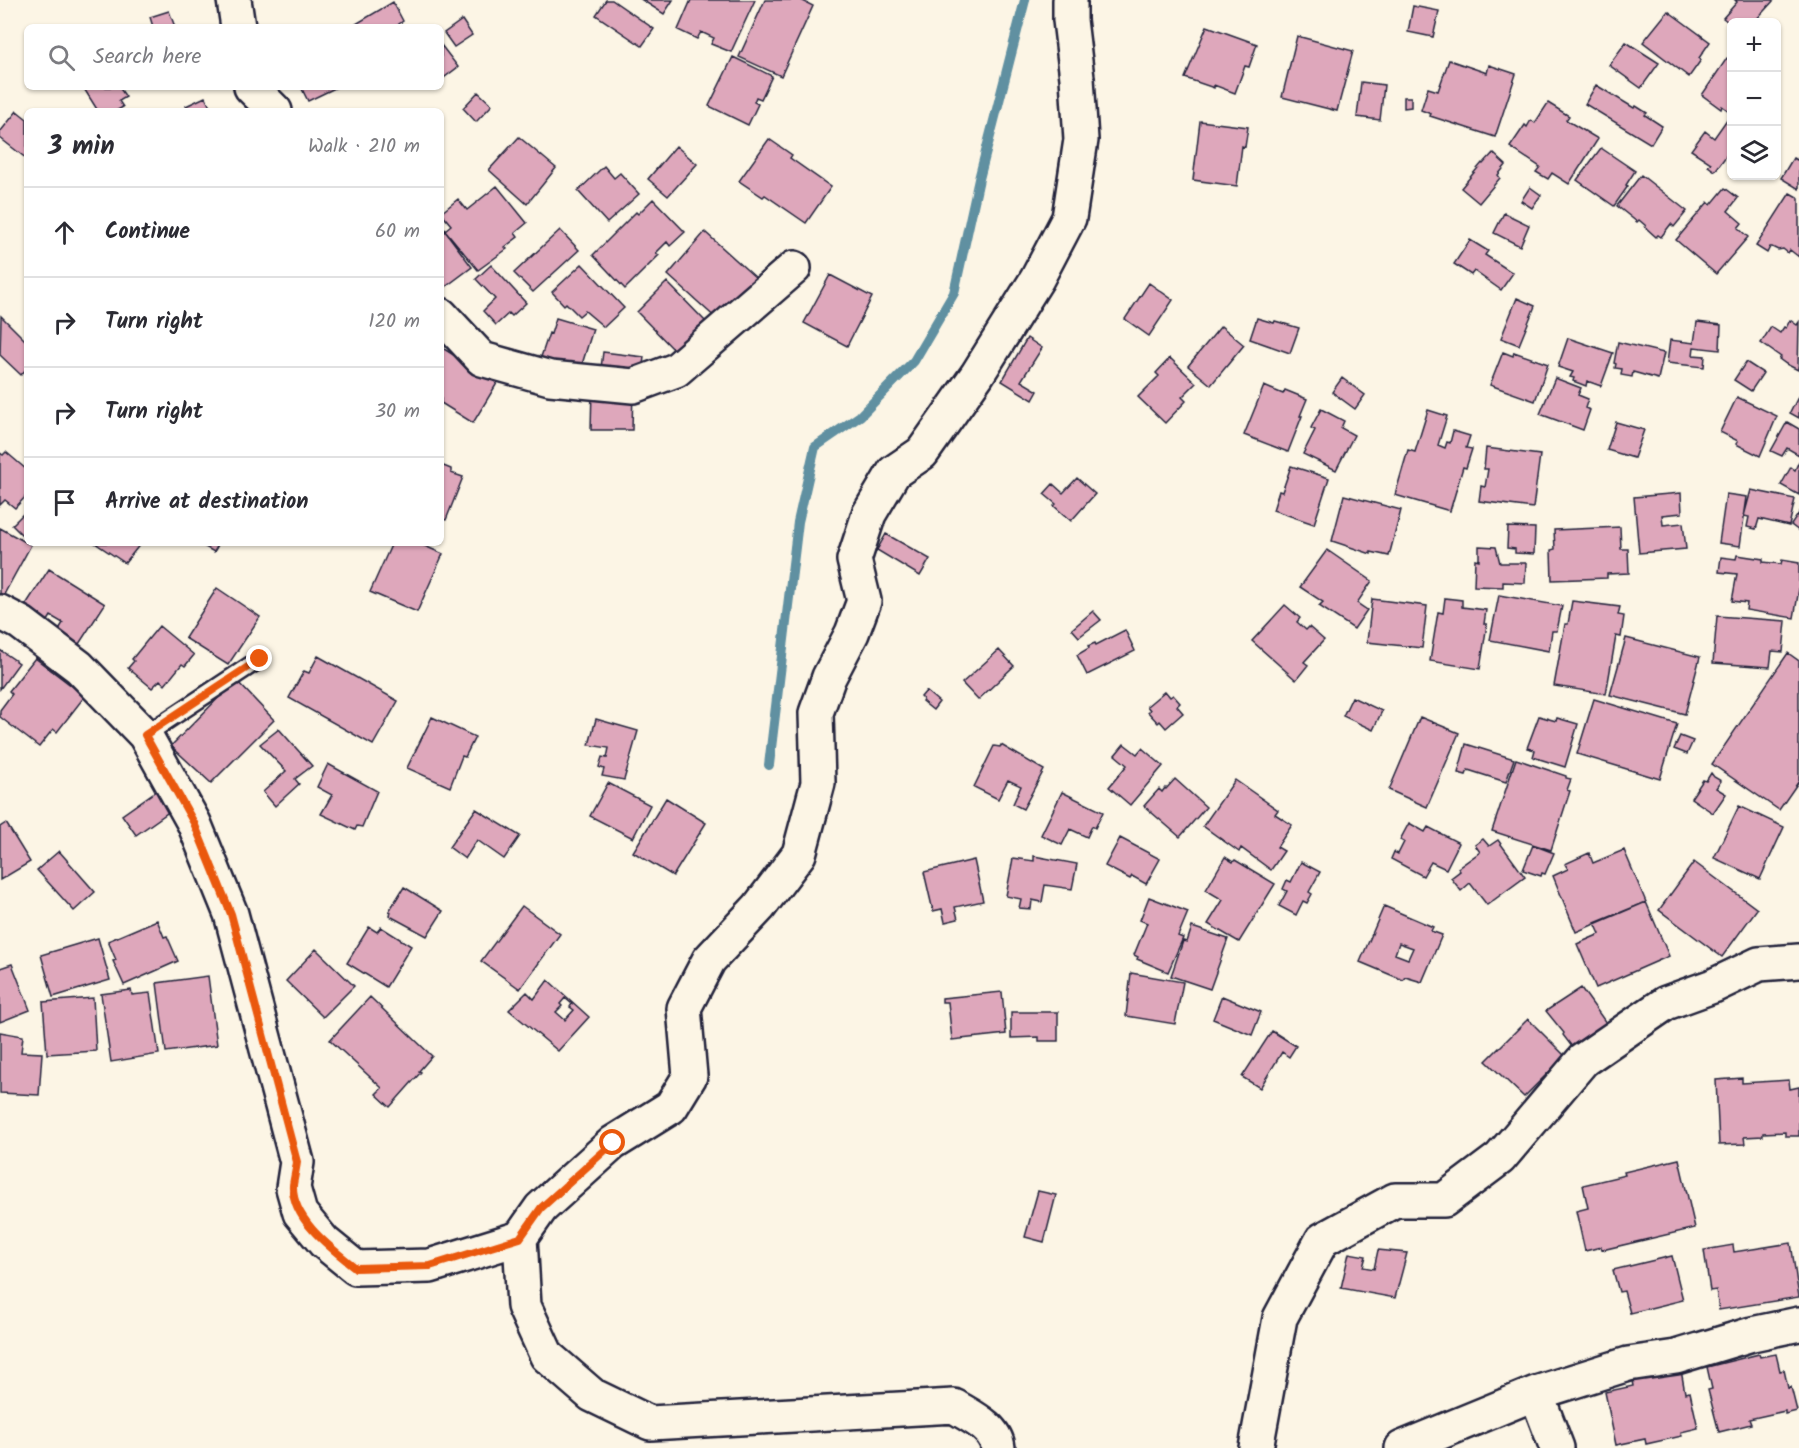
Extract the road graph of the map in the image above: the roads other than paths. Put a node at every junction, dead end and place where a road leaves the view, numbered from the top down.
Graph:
1 (234, 0) edge
2 (1071, 0) edge
3 (238, 24) edge
4 (254, 90) edge
5 (272, 108) edge
6 (794, 268) dead end
7 (444, 318) edge
8 (0, 612) edge
9 (260, 659) dead end
10 (145, 735) junction
11 (1799, 936) edge
12 (1799, 961) edge
13 (1759, 964) junction
14 (520, 1238) junction
15 (1799, 1324) edge
16 (1536, 1393) junction
17 (998, 1448) edge
18 (1257, 1448) edge
19 (1401, 1448) edge
20 (1557, 1448) edge

1 - 3 street
2 - 14 street
4 - 5 street
6 - 7 street
8 - 10 street
9 - 10 lane
10 - 14 street
11 - 13 street
12 - 13 street
13 - 18 street
14 - 17 street
15 - 16 street
16 - 19 street
16 - 20 street

